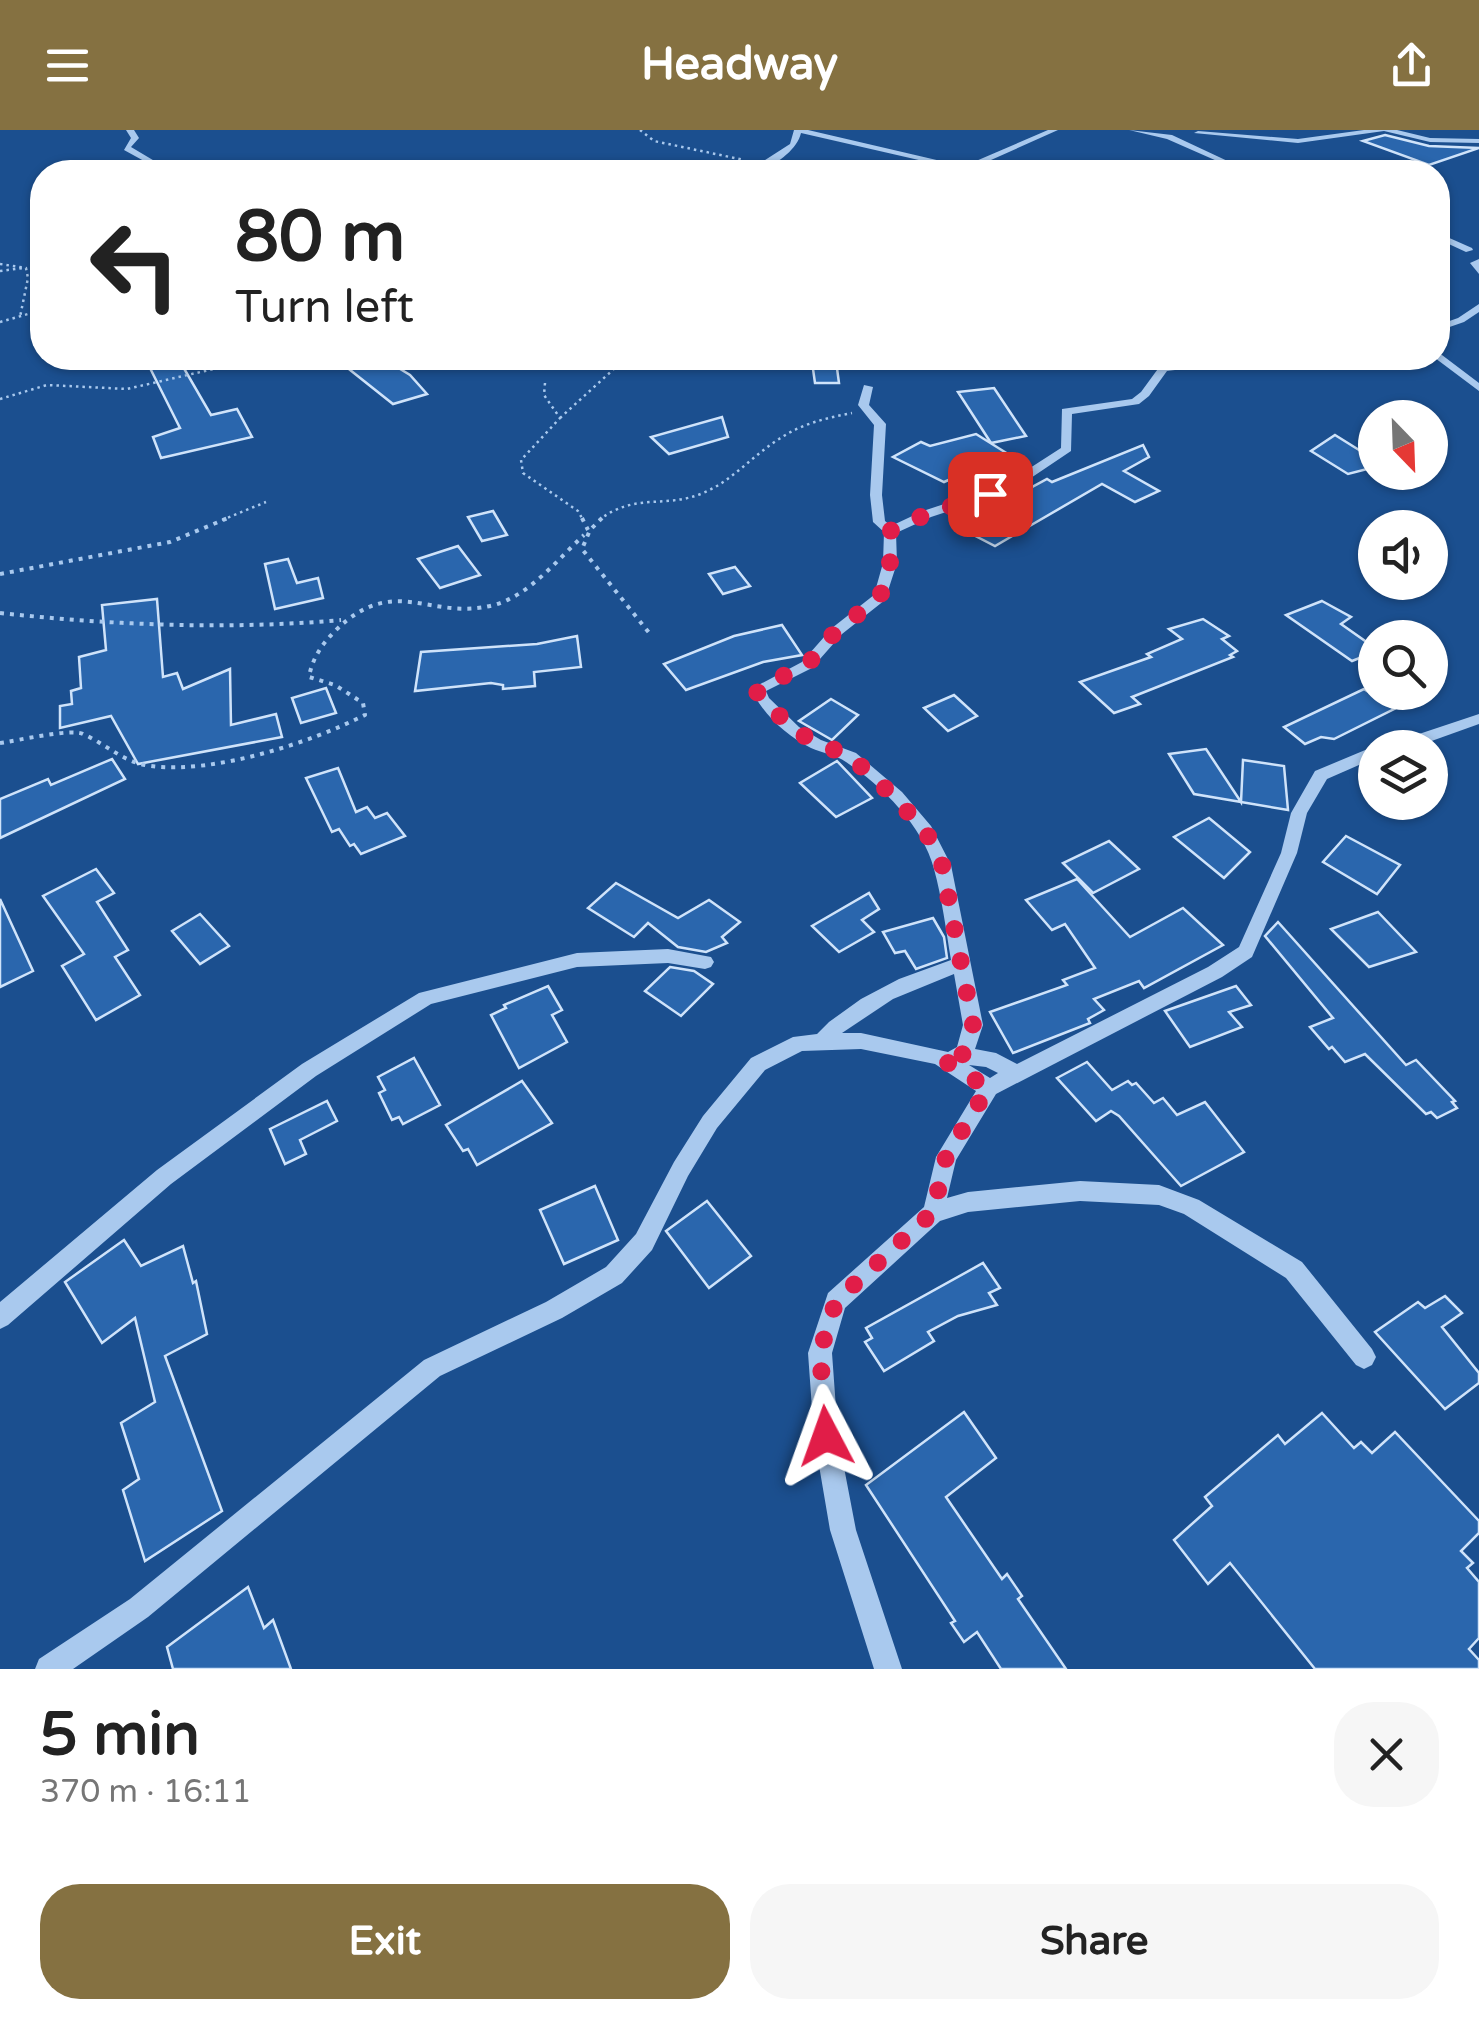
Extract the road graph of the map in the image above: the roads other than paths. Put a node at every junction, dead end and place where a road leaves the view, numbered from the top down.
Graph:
1 (130, 130) edge
2 (799, 130) edge
3 (1054, 130) edge
4 (1133, 130) edge
5 (1384, 130) edge
6 (1198, 133) dead end
7 (1479, 141) edge
8 (148, 160) edge
9 (765, 160) edge
10 (934, 160) edge
11 (982, 160) edge
12 (1220, 160) edge
13 (1479, 240) edge
14 (1450, 242) edge
15 (1476, 256) edge
16 (1479, 271) edge
17 (1479, 307) edge
18 (1450, 324) edge
19 (1450, 364) edge
20 (1163, 370) edge
21 (868, 387) dead end
22 (1479, 388) edge
23 (890, 531) junction
24 (1479, 719) edge
25 (1447, 730) edge
26 (1358, 759) edge
27 (705, 962) dead end
28 (960, 964) junction
29 (824, 1040) junction
30 (952, 1056) junction
31 (1016, 1074) junction
32 (988, 1088) junction
33 (933, 1212) junction
34 (0, 1317) edge
35 (1364, 1357) dead end
36 (49, 1669) edge
37 (888, 1669) edge

1 - 8 street
2 - 9 street
2 - 10 street
3 - 11 street
4 - 12 street
5 - 6 street
5 - 7 street
13 - 15 street
14 - 15 street
15 - 16 street
17 - 18 street
19 - 22 street
20 - 23 street
21 - 23 street
23 - 28 street
24 - 25 street
26 - 31 street
27 - 34 street
28 - 29 street
28 - 30 street
29 - 30 street
29 - 36 street
30 - 31 street
30 - 32 street
31 - 32 street
32 - 33 street
33 - 35 street
33 - 37 street

